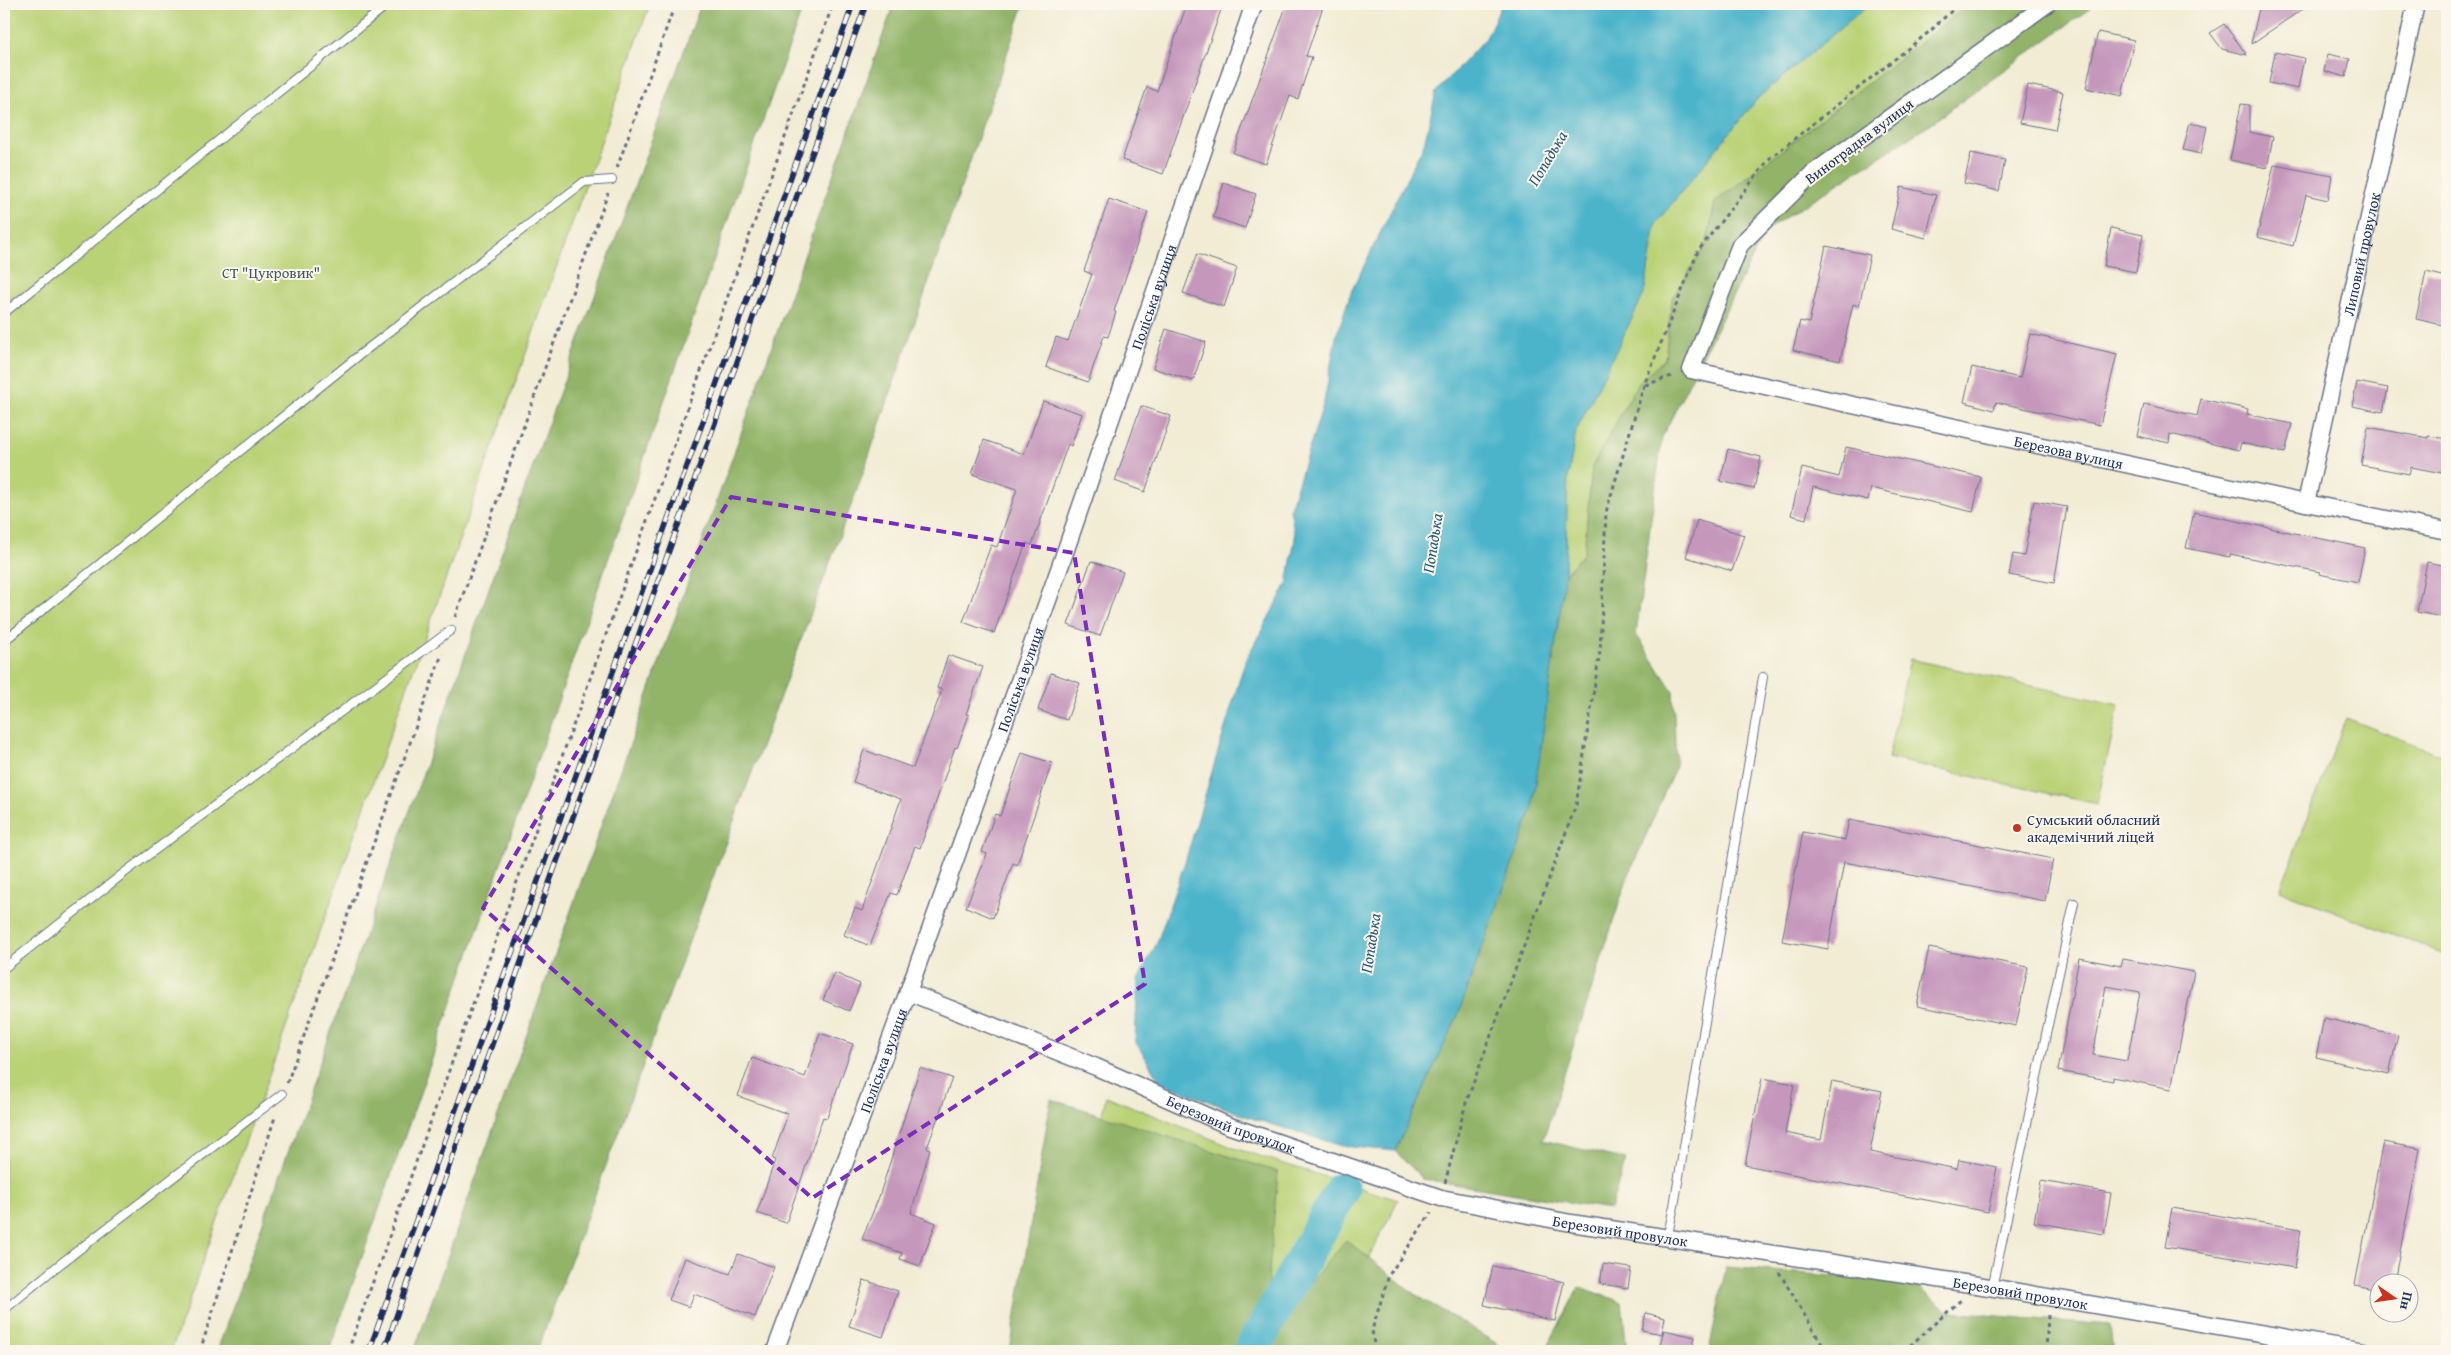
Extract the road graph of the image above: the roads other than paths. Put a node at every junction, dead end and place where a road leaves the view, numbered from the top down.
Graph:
1 (388, 4) edge
2 (1254, 4) edge
3 (2047, 4) edge
4 (2416, 4) edge
5 (612, 180) road end
6 (4, 313) edge
7 (1691, 370) joint
8 (2306, 503) junction
9 (2447, 531) edge
10 (450, 630) road end
11 (4, 641) edge
12 (1763, 677) dead end
13 (2074, 903) dead end
14 (4, 968) edge
15 (908, 992) junction
16 (282, 1094) road end
17 (1667, 1239) junction
18 (1985, 1286) junction
19 (4, 1310) edge
20 (775, 1351) edge
21 (2365, 1351) edge

1 - 6 lane
2 - 15 street, Поліська вулиця
3 - 7 street, Виноградна вулиця
4 - 8 street, Липовий провулок
5 - 11 lane
7 - 8 street, Березова вулиця
8 - 9 street, Березова вулиця
10 - 14 lane
12 - 17 lane
13 - 18 lane
15 - 17 street, Березовий провулок
15 - 20 street, Поліська вулиця
16 - 19 lane
17 - 18 street, Березовий провулок
18 - 21 street, Березовий провулок

